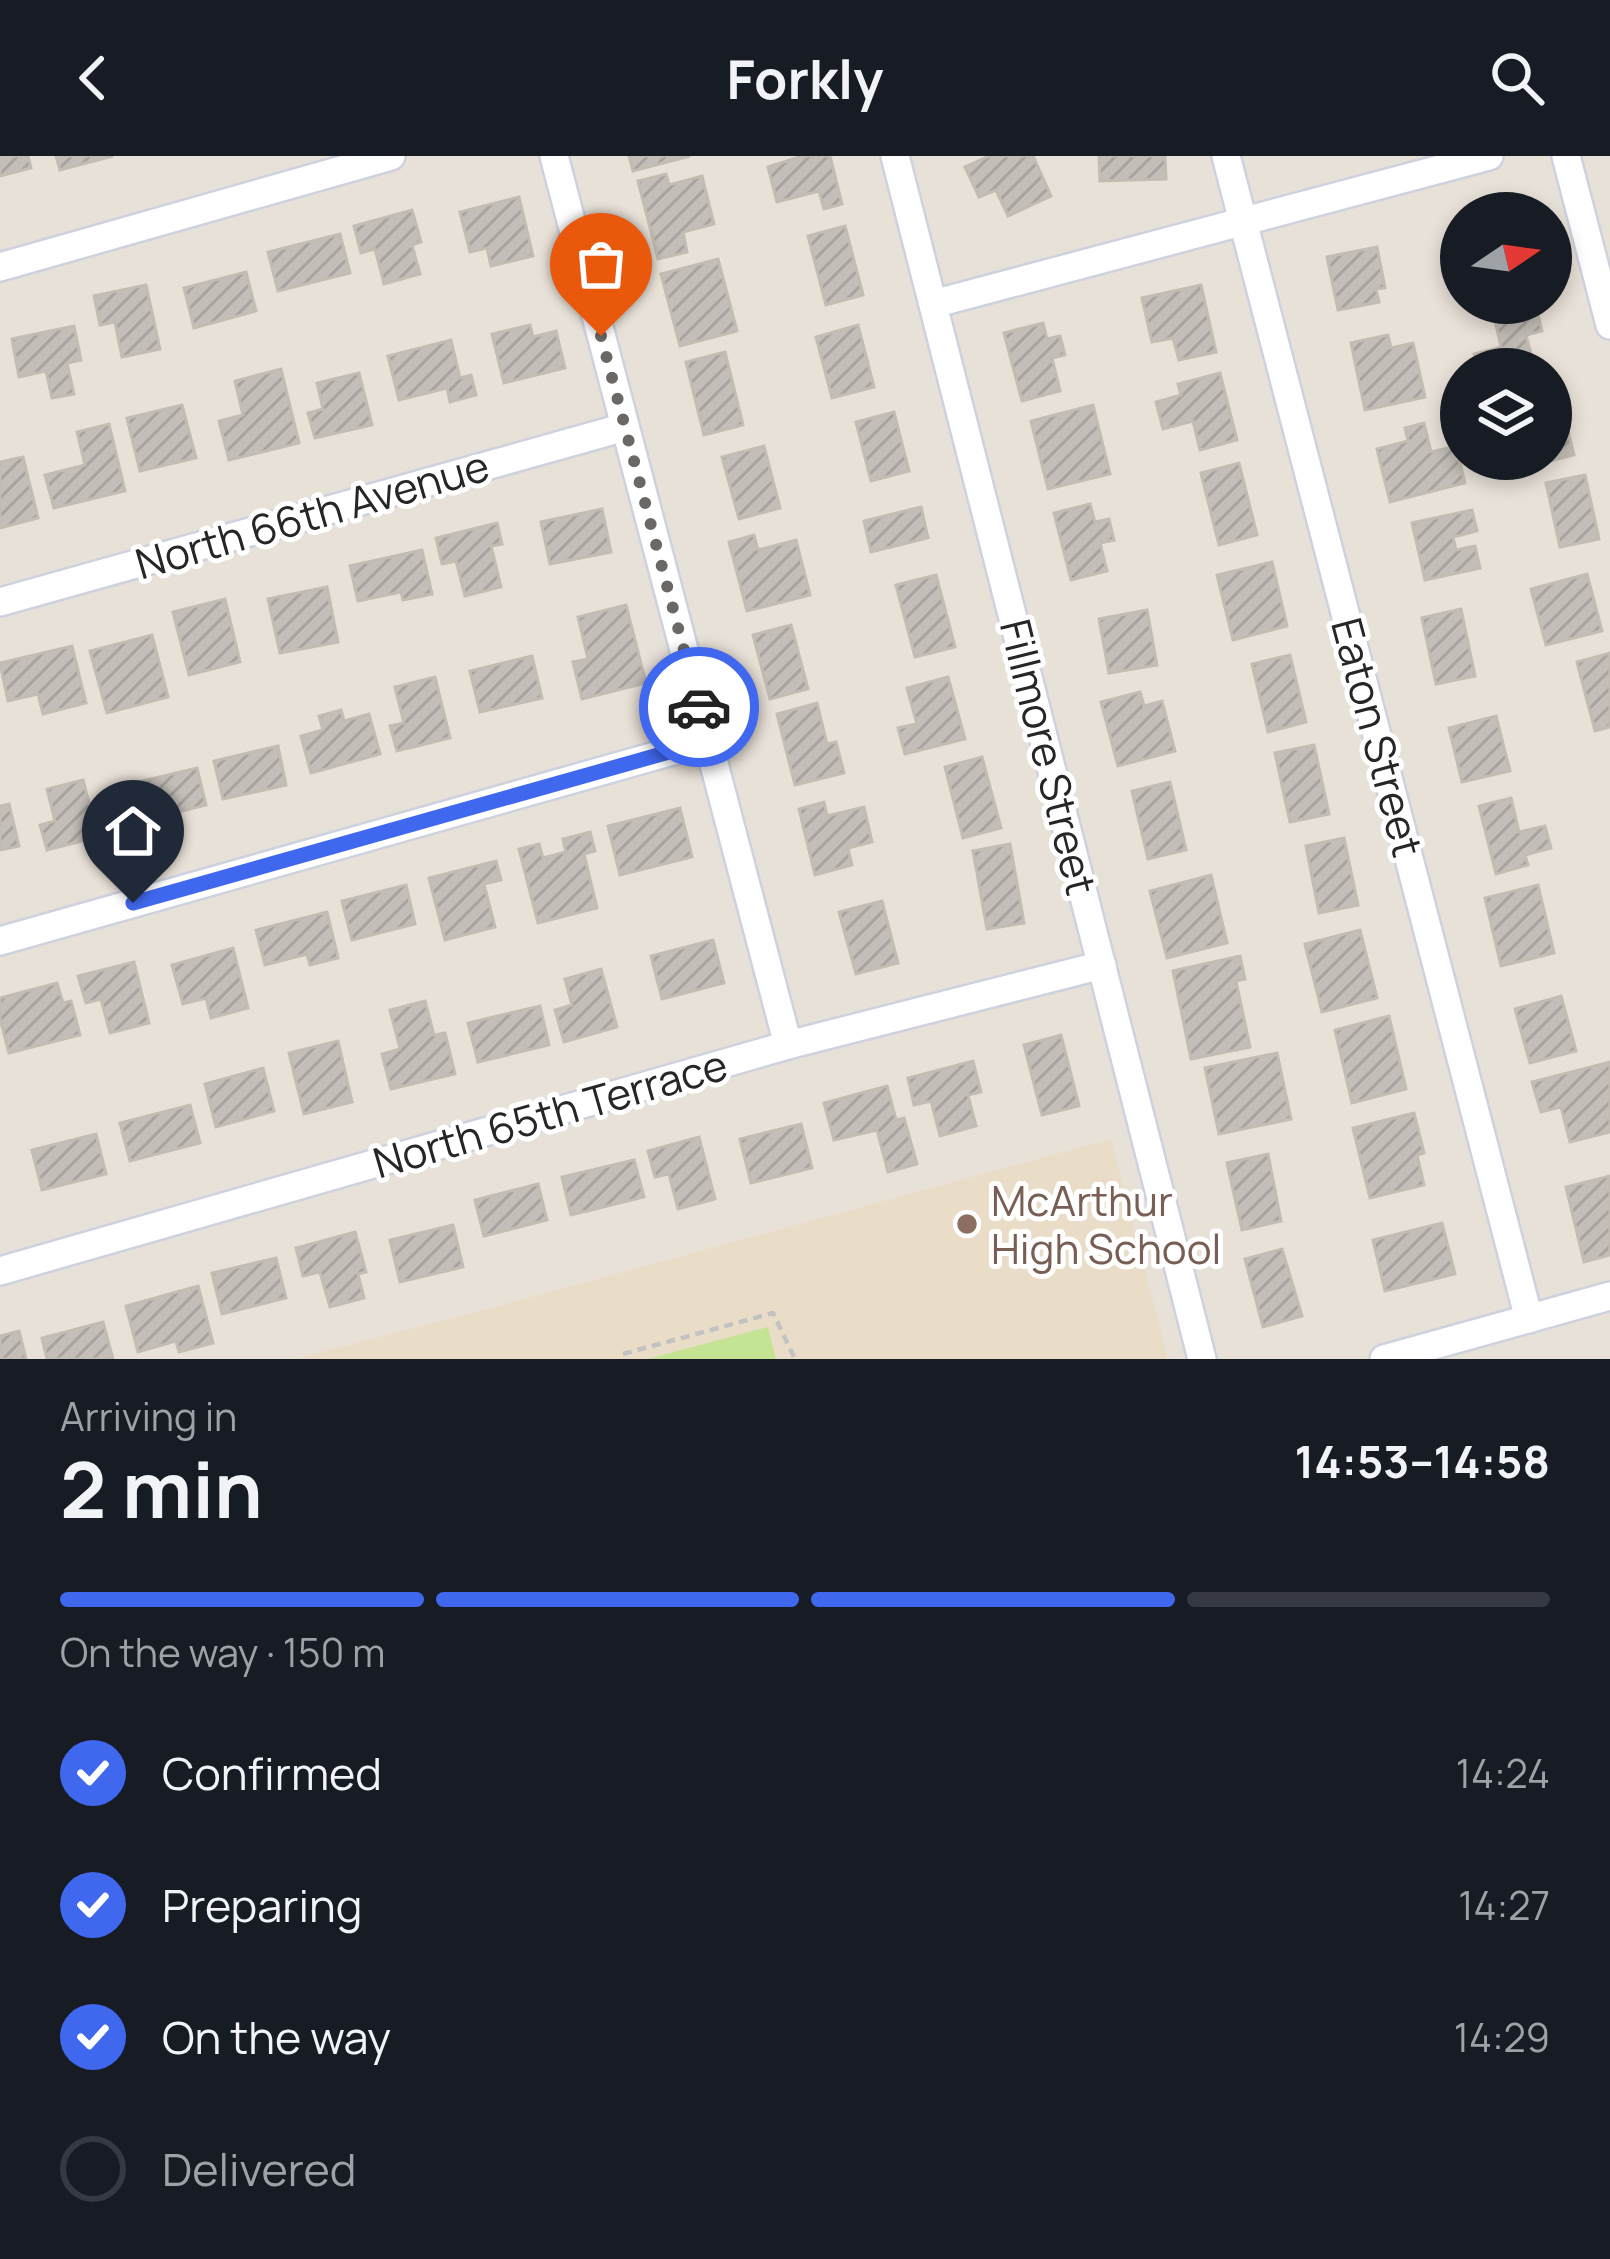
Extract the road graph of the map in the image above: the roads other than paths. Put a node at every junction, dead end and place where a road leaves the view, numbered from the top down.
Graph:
1 (391, 156) edge
2 (554, 156) edge
3 (895, 156) edge
4 (1226, 156) edge
5 (1489, 156) edge
6 (1566, 156) edge
7 (1244, 218) junction
8 (0, 267) edge
9 (933, 304) junction
10 (1610, 325) edge
11 (625, 427) junction
12 (0, 602) edge
13 (708, 741) junction
14 (0, 940) edge
15 (1102, 965) junction
16 (788, 1045) junction
17 (0, 1271) edge
18 (1610, 1296) edge
19 (1529, 1319) junction
20 (1202, 1359) edge
21 (1384, 1359) edge

1 - 8 street
2 - 11 street
3 - 9 street, Fillmore Street
4 - 7 street, Eaton Street
5 - 7 street
6 - 10 street
7 - 9 street
7 - 19 street, Eaton Street
9 - 15 street, Fillmore Street
11 - 12 street, North 66th Avenue
11 - 13 street
13 - 14 street
13 - 16 street
15 - 16 street, North 65th Terrace
15 - 20 street, Fillmore Street
16 - 17 street, North 65th Terrace
18 - 19 street
19 - 21 street

